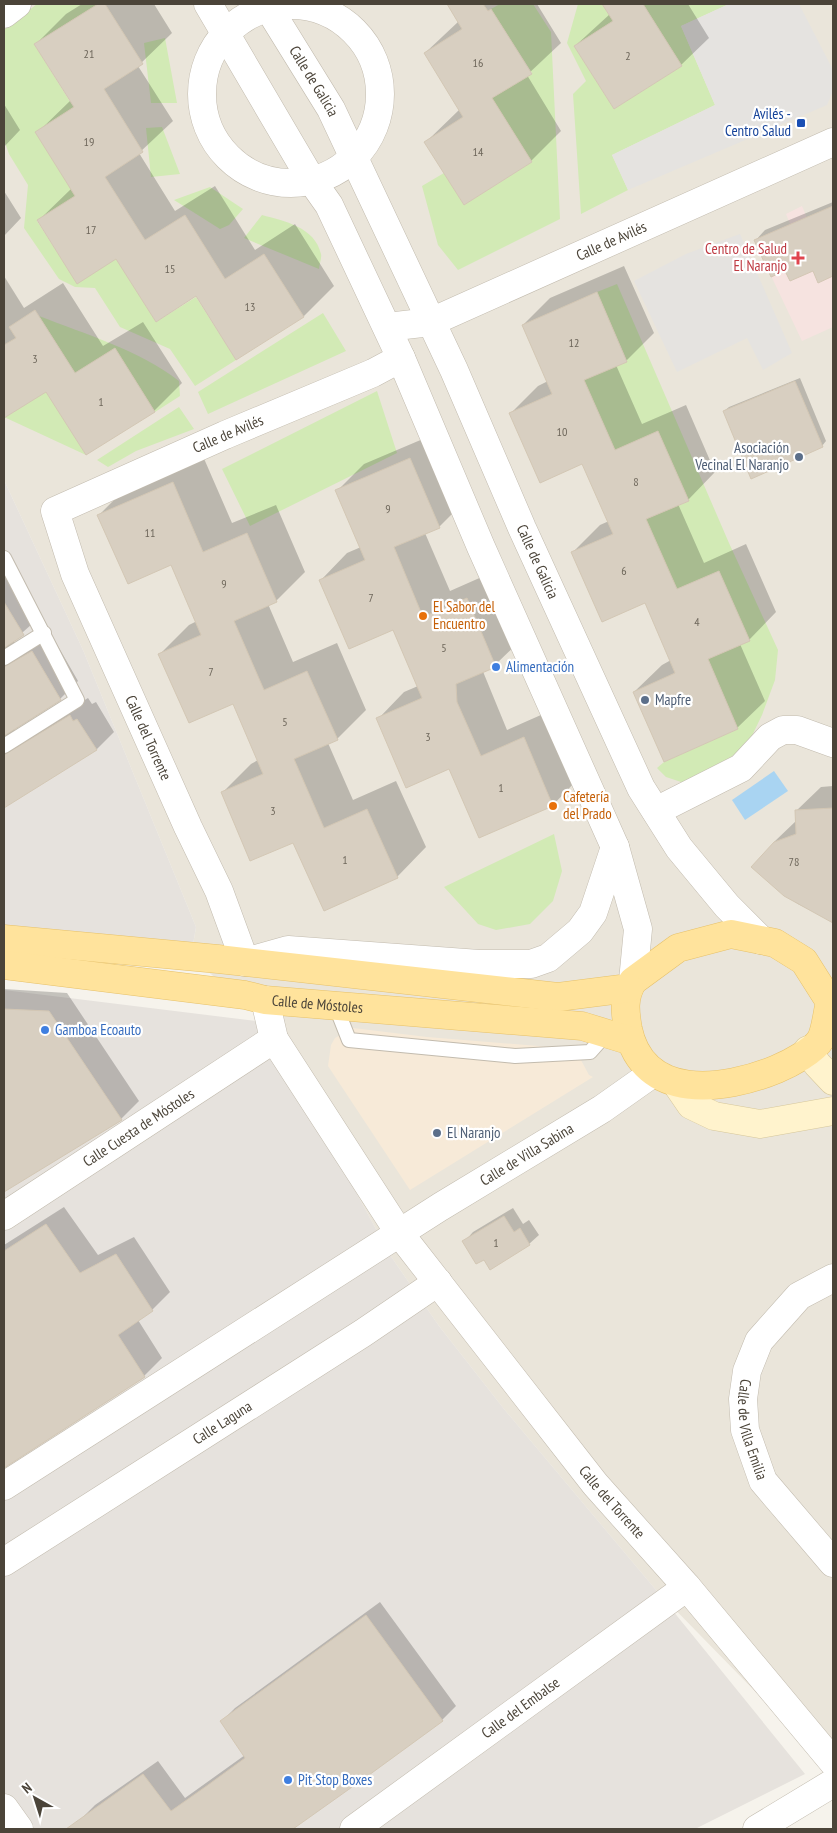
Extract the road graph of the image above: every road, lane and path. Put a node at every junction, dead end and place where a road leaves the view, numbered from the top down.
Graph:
1 (17, 4) edge
2 (208, 4) edge
3 (267, 6) edge
4 (4, 14) edge
5 (224, 34) junction
6 (833, 142) edge
7 (354, 158) junction
8 (312, 181) junction
9 (431, 322) junction
10 (387, 327) junction
11 (401, 358) junction
12 (55, 511) joint
13 (4, 558) edge
14 (44, 633) junction
15 (4, 658) edge
16 (833, 744) edge
17 (4, 746) edge
18 (656, 811) junction
19 (615, 847) junction
20 (4, 939) edge
21 (761, 940) junction
22 (804, 961) junction
23 (245, 962) junction
24 (4, 965) edge
25 (833, 972) edge
26 (631, 985) junction
27 (265, 1000) junction
28 (618, 1037) junction
29 (274, 1038) junction
30 (821, 1042) edge
31 (665, 1078) junction
32 (833, 1081) edge
33 (833, 1111) edge
34 (4, 1216) edge
35 (400, 1234) junction
36 (833, 1278) edge
37 (438, 1282) junction
38 (4, 1486) edge
39 (4, 1562) edge
40 (833, 1563) edge
41 (687, 1587) junction
42 (833, 1762) edge
43 (833, 1783) edge
44 (4, 1808) edge
45 (19, 1829) edge
46 (354, 1829) edge
47 (757, 1829) edge

1 - 4 street
2 - 5 street
3 - 5 street
3 - 7 street, Calle de Galicia
3 - 7 street
5 - 8 street
5 - 8 street
6 - 9 street, Calle de Avilés
7 - 8 street
7 - 9 street, Calle de Galicia
8 - 10 street
9 - 10 street, Calle de Avilés
9 - 18 street, Calle de Galicia
10 - 11 street
11 - 12 street, Calle de Avilés
11 - 19 street
12 - 23 street, Calle del Torrente
13 - 14 lane
14 - 15 lane
14 - 17 lane
16 - 18 street
18 - 21 street, Calle de Galicia
19 - 23 street
19 - 26 street
20 - 23 main road
21 - 22 main road
21 - 26 main road
22 - 25 main road
22 - 30 main road
23 - 26 main road
24 - 27 main road, Calle de Móstoles
26 - 28 main road
27 - 28 main road, Calle de Móstoles
27 - 29 street, Calle del Torrente
28 - 31 main road
29 - 34 street, Calle Cuesta de Móstoles
29 - 35 street, Calle del Torrente
30 - 31 main road
30 - 32 street
31 - 33 street
31 - 35 street, Calle de Villa Sabina
35 - 37 street, Calle del Torrente
35 - 38 street
36 - 40 street, Calle de Villa Emilia
37 - 39 street, Calle Laguna
37 - 41 street, Calle del Torrente
41 - 42 street, Calle del Torrente
41 - 46 street, Calle del Embalse
43 - 47 street
44 - 45 street

